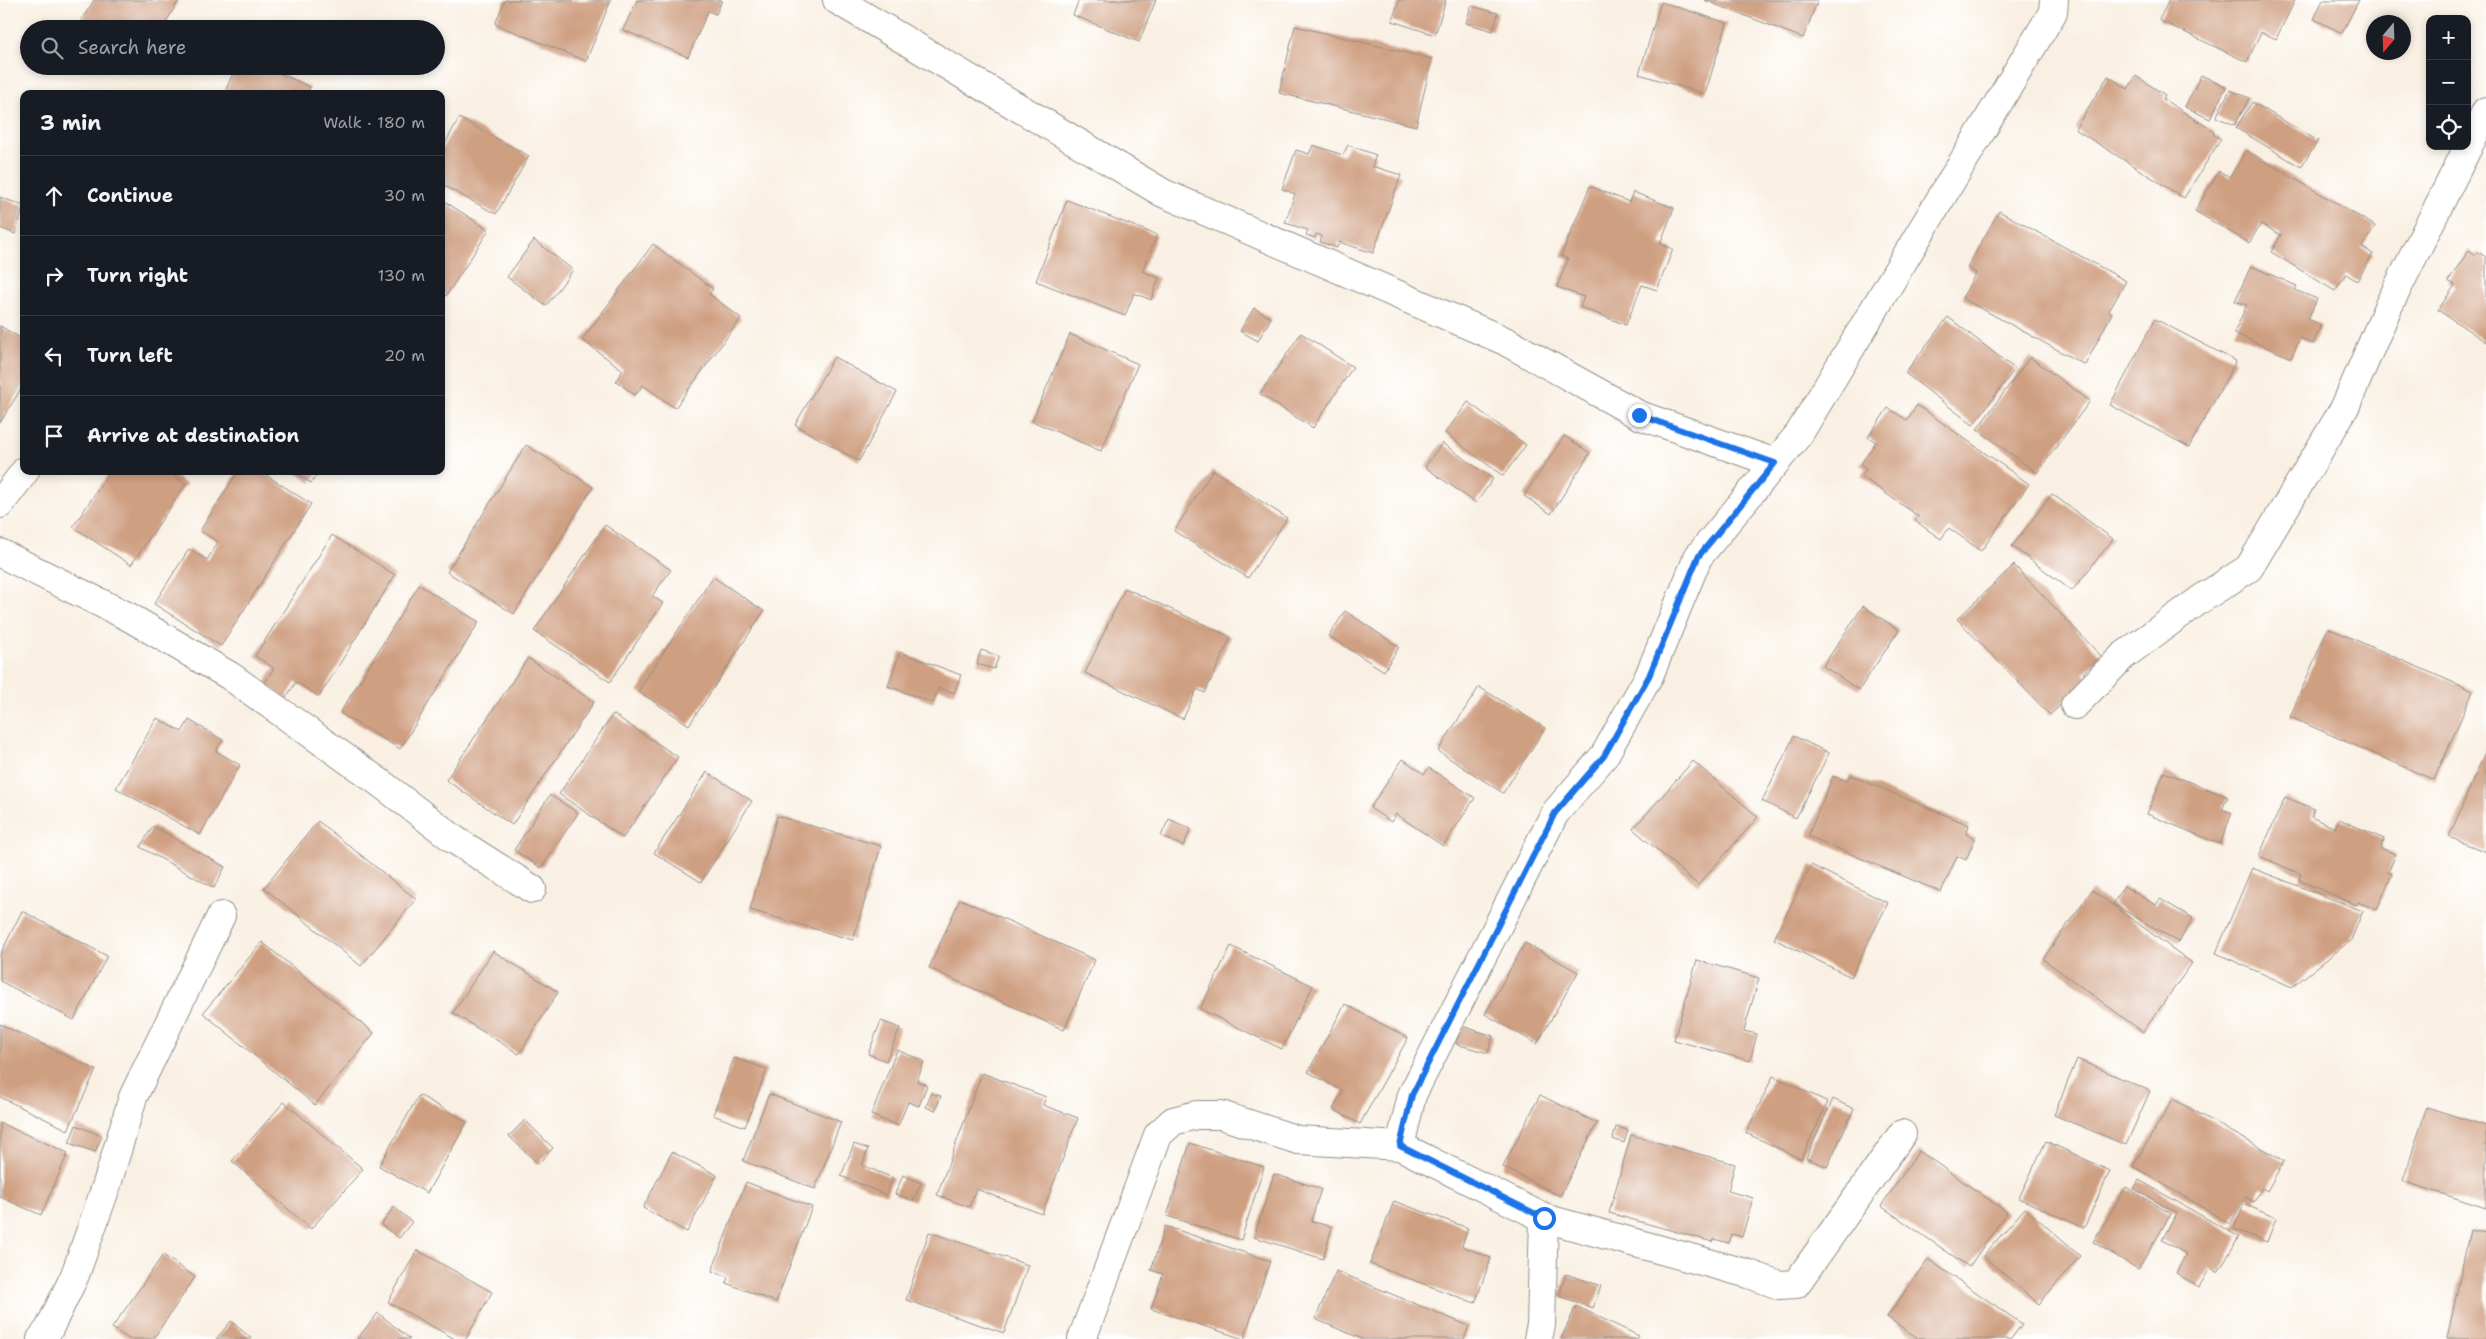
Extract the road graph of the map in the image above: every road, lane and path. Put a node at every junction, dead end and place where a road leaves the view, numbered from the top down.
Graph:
1 (837, 0) edge
2 (2054, 0) edge
3 (2486, 111) edge
4 (1775, 463) junction
5 (22, 475) edge
6 (0, 504) edge
7 (0, 553) edge
8 (2075, 705) dead end
9 (532, 889) dead end
10 (221, 916) dead end
11 (1902, 1134) dead end
12 (1400, 1146) junction
13 (1544, 1218) junction
14 (41, 1339) edge
15 (1082, 1339) edge
16 (1538, 1339) edge

1 - 4 street
2 - 4 street
3 - 8 street
4 - 12 street
5 - 6 street
7 - 9 street
10 - 14 street
11 - 13 street
12 - 13 street
12 - 15 street
13 - 16 street

